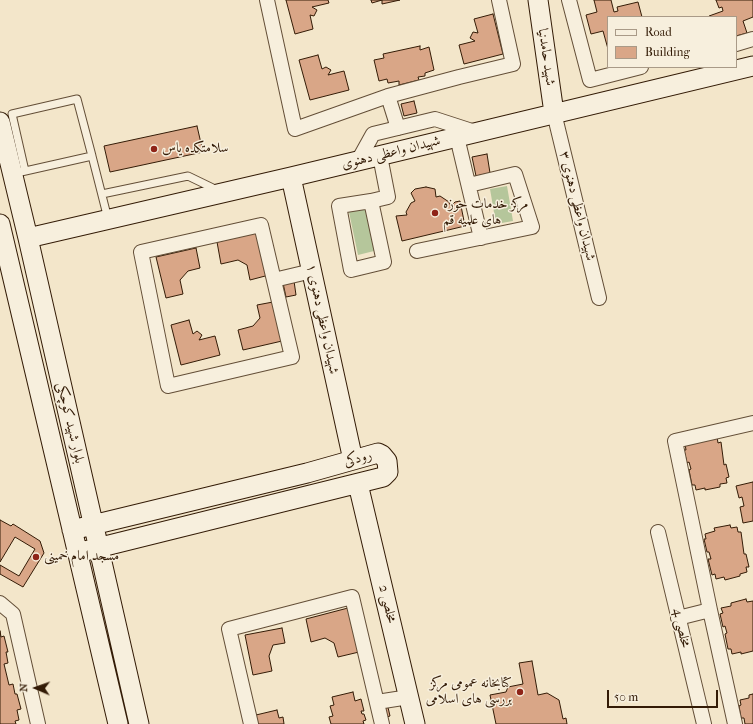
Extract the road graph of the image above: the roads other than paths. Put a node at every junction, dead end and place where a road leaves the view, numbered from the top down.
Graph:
1 (267, 0) edge
2 (499, 0) edge
3 (538, 0) edge
4 (569, 0) edge
5 (753, 39) edge
6 (737, 44) edge
7 (753, 66) edge
8 (637, 68) edge
9 (388, 96) junction
10 (554, 113) junction
11 (0, 122) edge
12 (398, 128) junction
13 (475, 132) junction
14 (457, 137) junction
15 (92, 156) junction
16 (380, 156) junction
17 (358, 161) junction
18 (19, 173) junction
19 (291, 177) junction
20 (469, 185) junction
21 (222, 193) junction
22 (102, 194) junction
23 (371, 201) junction
24 (108, 219) junction
25 (0, 224) edge
26 (28, 238) junction
27 (481, 238) junction
28 (3, 251) edge
29 (417, 251) dead end
30 (312, 271) junction
31 (274, 280) junction
32 (600, 298) dead end
33 (753, 423) edge
34 (353, 460) junction
35 (307, 474) junction
36 (358, 484) junction
37 (85, 485) junction
38 (63, 493) junction
39 (311, 496) junction
40 (93, 524) junction
41 (72, 530) junction
42 (658, 532) dead end
43 (99, 547) junction
44 (77, 553) junction
45 (106, 578) junction
46 (85, 585) junction
47 (0, 603) edge
48 (710, 610) junction
49 (678, 618) junction
50 (409, 697) junction
51 (377, 702) junction
52 (38, 724) edge
53 (118, 724) edge
54 (139, 724) edge
55 (251, 724) edge
56 (382, 724) edge
57 (415, 724) edge
58 (704, 724) edge
59 (735, 724) edge

1 - 9 street
2 - 9 street
3 - 10 street, شهید حامدنیا
4 - 8 street
5 - 6 street
7 - 10 street, شهیدان واعظی دهنوی
9 - 12 street
10 - 13 street, شهیدان واعظی دهنوی
10 - 32 street, شهیدان واعظی دهنوی ۳
11 - 18 street, بلوار شهید کوچکی
12 - 13 street
12 - 17 street
13 - 14 street, شهیدان واعظی دهنوی
14 - 16 street, شهیدان واعظی دهنوی
14 - 20 street
15 - 18 lane
15 - 18 lane
15 - 22 lane
16 - 17 street, شهیدان واعظی دهنوی
16 - 23 street
17 - 19 street, شهیدان واعظی دهنوی
18 - 26 street, بلوار شهید کوچکی
19 - 21 street, شهیدان واعظی دهنوی
19 - 30 street, شهیدان واعظی دهنوی ۱
20 - 27 street
20 - 27 street
21 - 22 lane
21 - 24 street, شهیدان واعظی دهنوی
22 - 24 lane
23 - 23 street
24 - 26 street, شهیدان واعظی دهنوی
25 - 28 street, بلوار شهید کوچکی
26 - 37 street, بلوار شهید کوچکی
27 - 29 street
28 - 38 street, بلوار شهید کوچکی
30 - 31 street
30 - 34 street, شهیدان واعظی دهنوی ۱
31 - 31 street
33 - 48 street
34 - 35 street, رودکی
34 - 36 street, رودکی
35 - 39 street
35 - 40 street, رودکی
36 - 39 street, رودکی
36 - 50 street, مخلصی 2
37 - 38 street
37 - 40 street, بلوار شهید کوچکی
38 - 41 street, بلوار شهید کوچکی
39 - 43 street, رودکی
40 - 41 street, رودکی
40 - 43 street, بلوار شهید کوچکی
41 - 44 street, بلوار شهید کوچکی
42 - 49 street, مخلصی 4
43 - 44 street, رودکی
43 - 45 street, بلوار شهید کوچکی
44 - 46 street, بلوار شهید کوچکی
45 - 46 street
45 - 54 street, بلوار شهید کوچکی
46 - 53 street, بلوار شهید کوچکی
47 - 52 street
48 - 49 street
48 - 59 street
49 - 58 street, مخلصی 4
50 - 51 street
50 - 57 street, مخلصی 2
51 - 55 street
51 - 56 street

